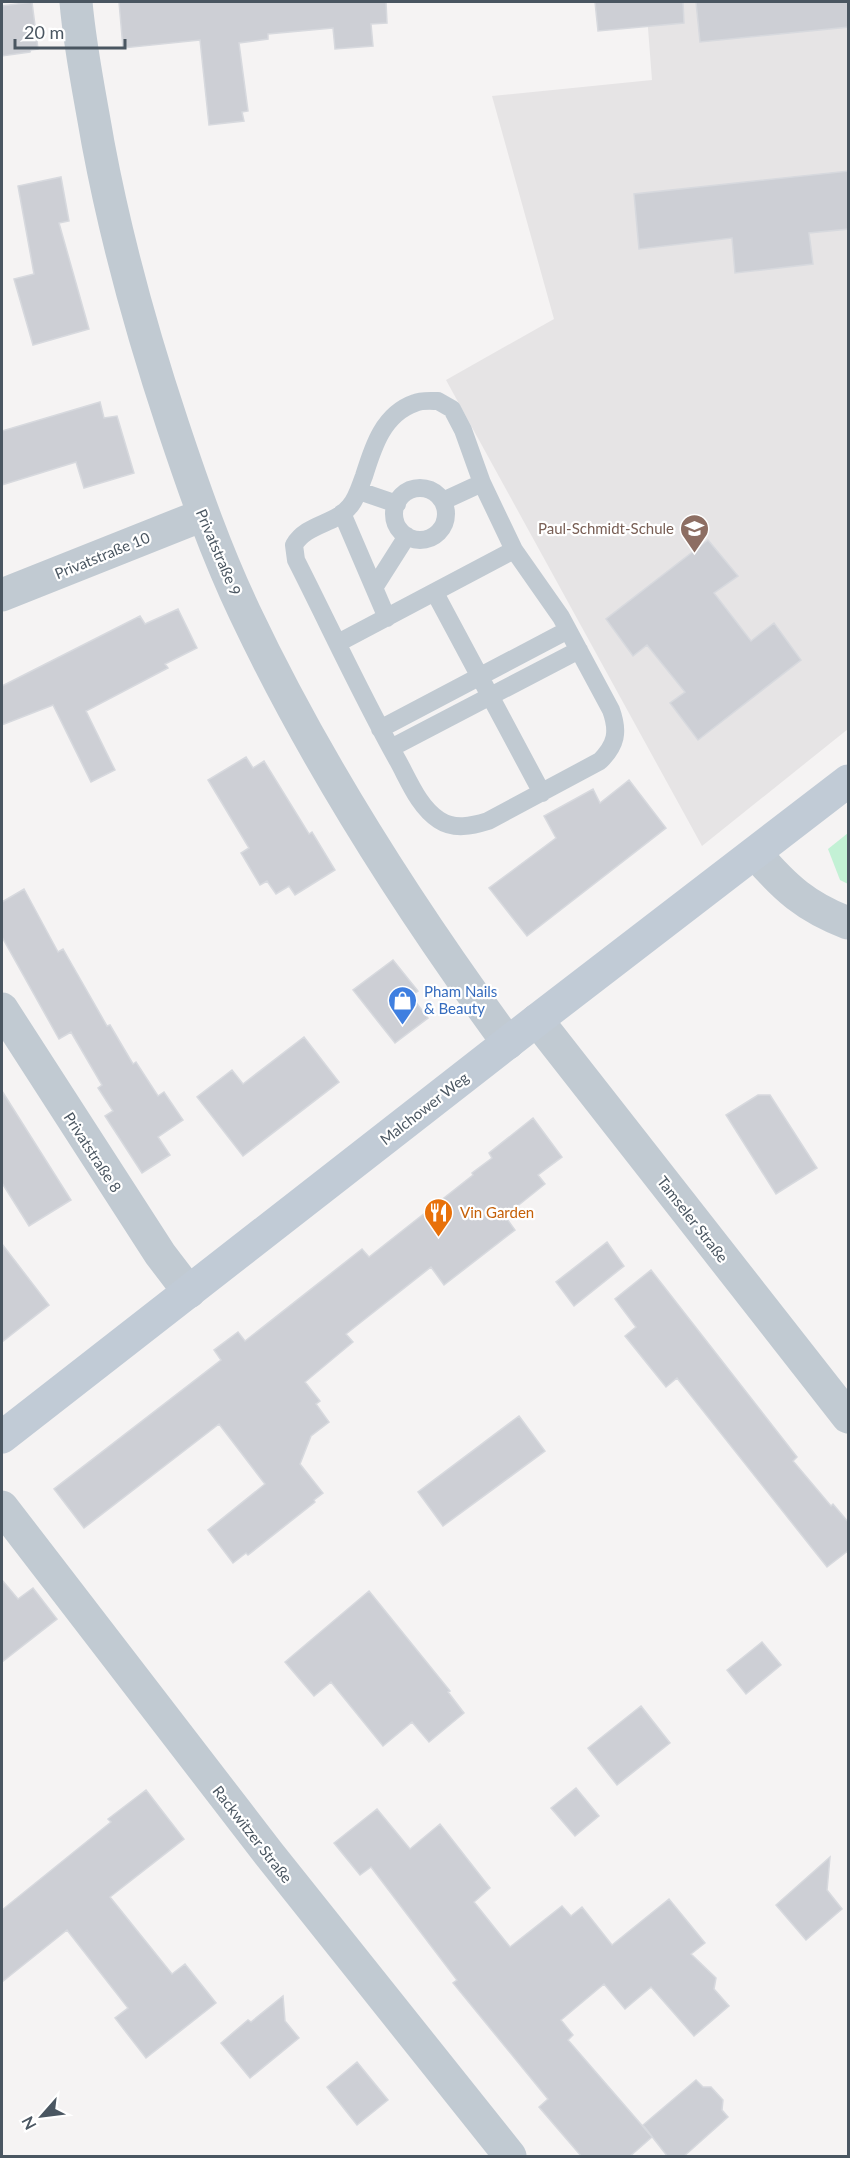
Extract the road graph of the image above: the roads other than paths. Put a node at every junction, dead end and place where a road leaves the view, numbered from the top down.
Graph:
1 (76, 2) edge
2 (482, 483) junction
3 (359, 491) junction
4 (443, 501) junction
5 (397, 504) junction
6 (342, 513) junction
7 (203, 515) junction
8 (407, 536) junction
9 (514, 550) junction
10 (374, 588) junction
11 (435, 593) junction
12 (2, 595) edge
13 (387, 618) junction
14 (568, 630) junction
15 (338, 643) junction
16 (579, 650) junction
17 (479, 676) junction
18 (490, 695) junction
19 (380, 729) junction
20 (391, 748) junction
21 (849, 781) edge
22 (542, 793) junction
23 (756, 854) junction
24 (849, 923) edge
25 (2, 1009) edge
26 (537, 1020) junction
27 (508, 1043) junction
28 (189, 1292) junction
29 (849, 1417) edge
30 (2, 1437) edge
31 (2, 1507) edge
32 (510, 2157) edge

1 - 7 street, Privatstraße 9
2 - 3 lane
2 - 4 lane
2 - 9 lane
3 - 5 lane
3 - 6 lane
4 - 5 lane
4 - 8 lane
5 - 8 lane
6 - 10 lane
6 - 15 lane
7 - 12 street, Privatstraße 10
7 - 27 street, Privatstraße 9
8 - 10 lane
9 - 11 lane
9 - 14 lane
10 - 13 lane
11 - 13 lane
11 - 17 lane
13 - 15 lane
14 - 16 lane
14 - 17 lane
15 - 19 lane
16 - 18 lane
16 - 22 lane
17 - 18 lane
17 - 19 lane
18 - 20 lane
18 - 22 lane
19 - 20 lane
20 - 22 lane
21 - 23 street, Malchower Weg
23 - 24 street
23 - 26 street, Malchower Weg
25 - 28 street, Privatstraße 8
26 - 27 street, Malchower Weg
26 - 29 street, Tamseler Straße
27 - 28 street, Malchower Weg
28 - 30 street, Malchower Weg
31 - 32 street, Rackwitzer Straße

